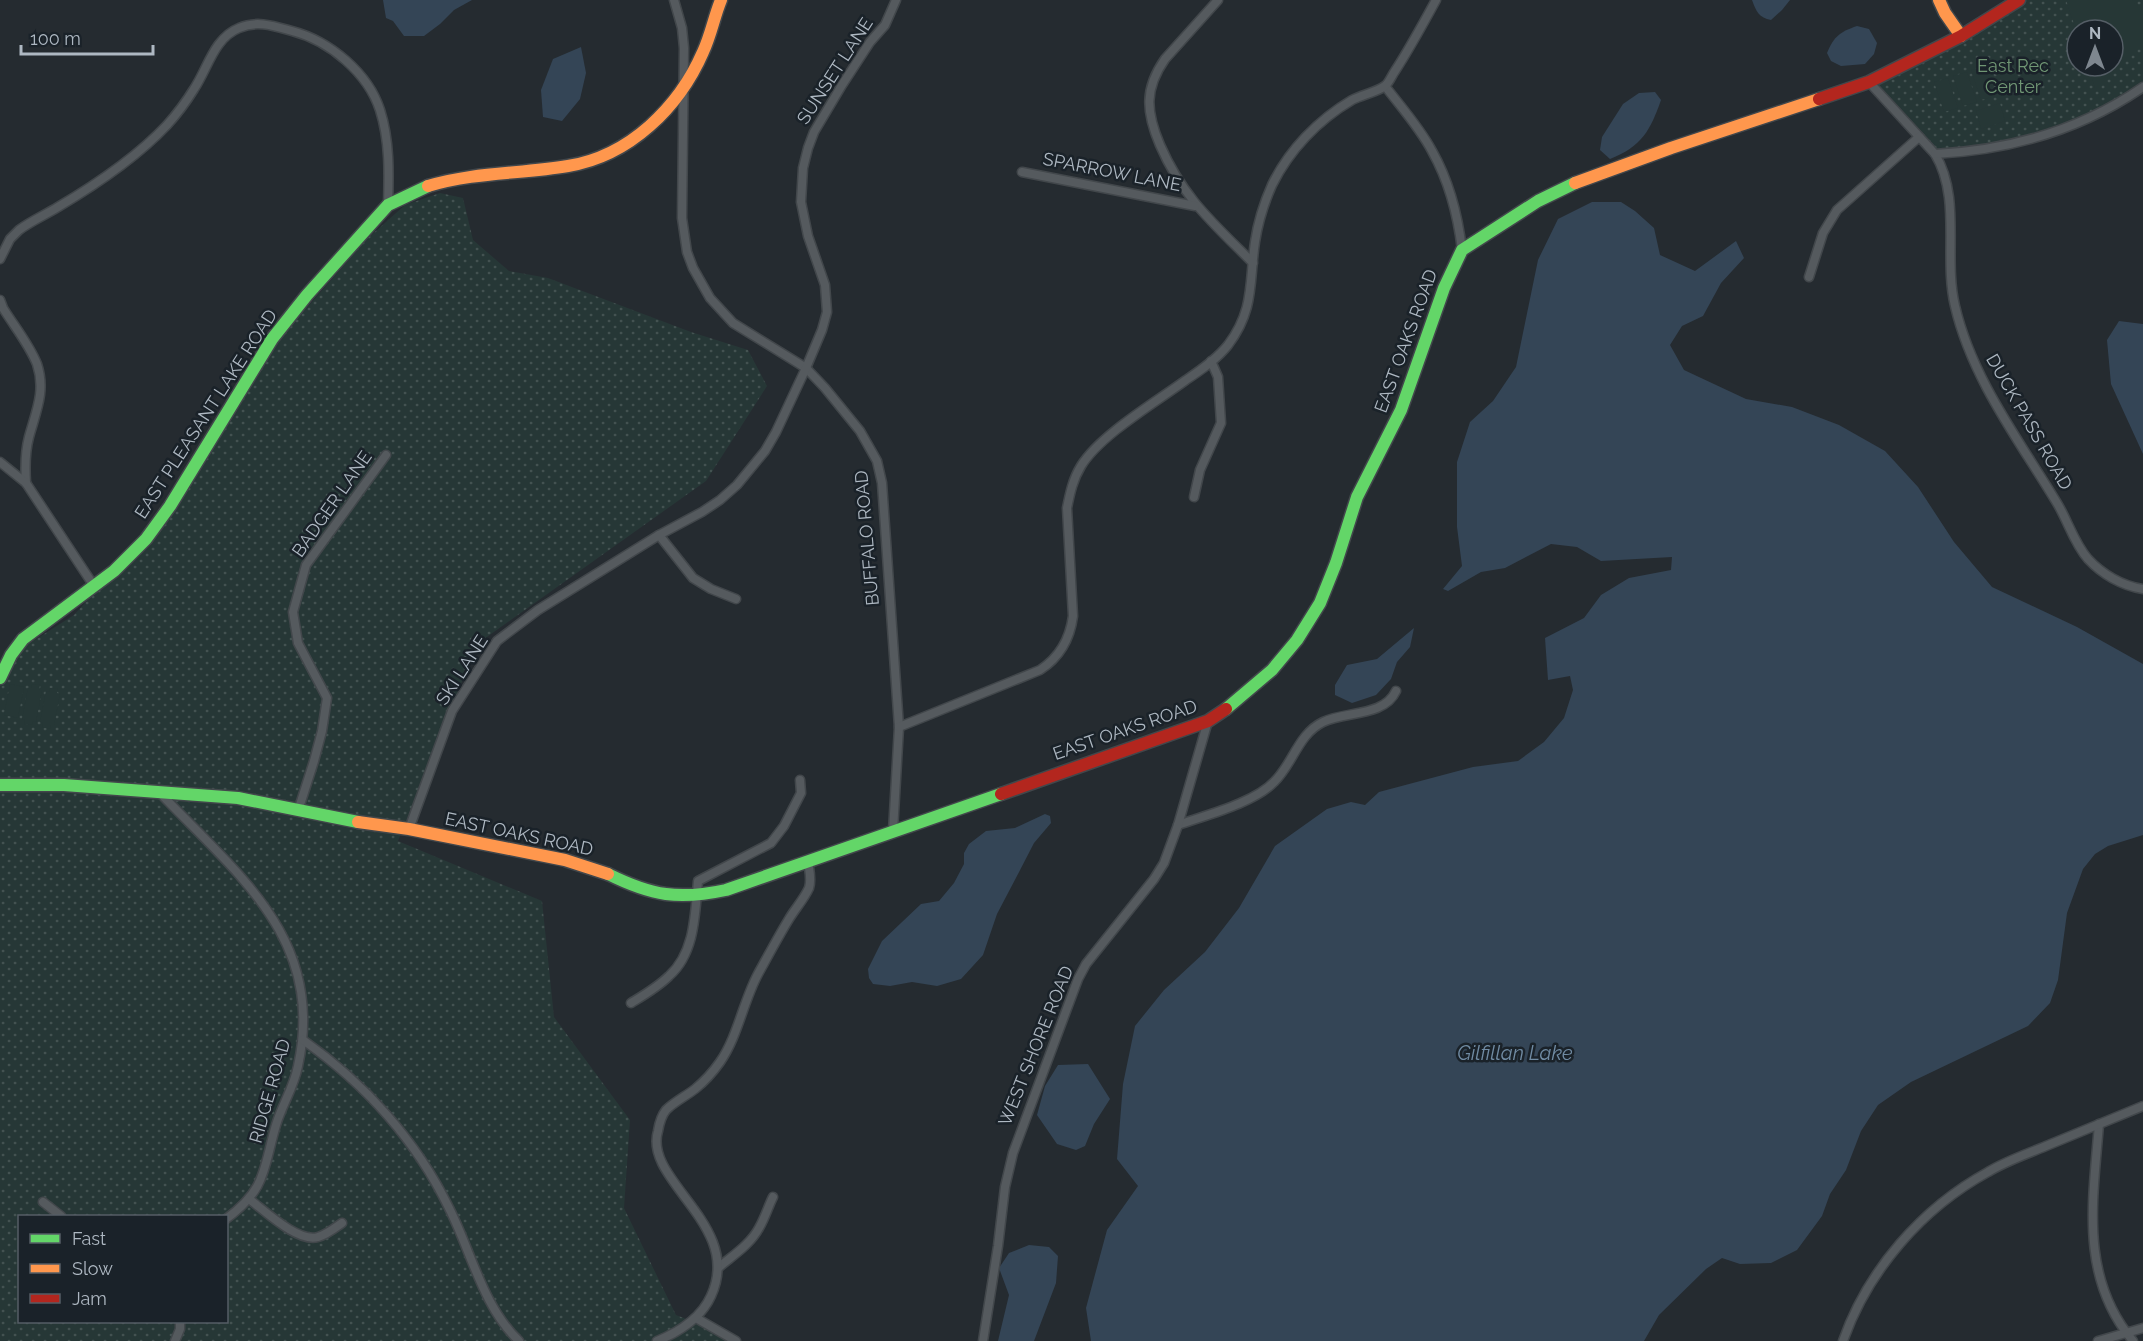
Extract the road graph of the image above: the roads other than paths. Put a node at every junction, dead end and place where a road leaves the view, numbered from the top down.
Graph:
1 (674, 0) edge
2 (720, 0) edge
3 (896, 0) edge
4 (1218, 0) edge
5 (1436, 0) edge
6 (1940, 0) edge
7 (2019, 0) edge
8 (1961, 36) junction
9 (1869, 82) junction
10 (1385, 86) junction
11 (2143, 87) edge
12 (683, 88) junction
13 (1919, 138) junction
14 (1935, 154) junction
15 (1022, 172) dead end
16 (388, 205) junction
17 (1195, 206) junction
18 (1462, 250) junction
19 (0, 259) edge
20 (1253, 263) junction
21 (1809, 277) dead end
22 (0, 300) edge
23 (1211, 361) junction
24 (806, 368) junction
25 (387, 455) dead end
26 (0, 462) edge
27 (26, 483) junction
28 (1194, 497) dead end
29 (658, 535) junction
30 (94, 586) junction
31 (2143, 589) edge
32 (736, 599) dead end
33 (0, 678) edge
34 (1396, 691) dead end
35 (1208, 721) junction
36 (899, 727) junction
37 (800, 780) dead end
38 (0, 785) edge
39 (159, 792) junction
40 (298, 811) junction
41 (1179, 825) junction
42 (409, 829) junction
43 (893, 831) junction
44 (807, 861) junction
45 (697, 896) junction
46 (631, 1003) dead end
47 (303, 1040) junction
48 (2143, 1106) edge
49 (2099, 1124) junction
50 (772, 1197) dead end
51 (249, 1198) junction
52 (43, 1202) dead end
53 (60, 1215) edge
54 (228, 1217) edge
55 (342, 1223) dead end
56 (718, 1268) junction
57 (696, 1318) junction
58 (180, 1325) edge
59 (2143, 1328) edge
60 (2126, 1333) junction
61 (175, 1341) edge
62 (184, 1341) edge
63 (519, 1341) edge
64 (657, 1341) edge
65 (736, 1341) edge
66 (983, 1341) edge
67 (1843, 1341) edge
68 (2098, 1341) edge
69 (2133, 1341) edge

1 - 12 street, BUFFALO ROAD
2 - 12 street, EAST PLEASANT LAKE ROAD
3 - 24 street, SUNSET LANE
4 - 17 street
5 - 10 street
6 - 8 street
7 - 8 street
8 - 9 street
9 - 13 street, DUCK PASS ROAD
9 - 18 street
10 - 18 street
10 - 20 street
11 - 14 street
12 - 16 street, EAST PLEASANT LAKE ROAD
12 - 24 street, BUFFALO ROAD
13 - 14 street, DUCK PASS ROAD
13 - 21 street
14 - 31 street, DUCK PASS ROAD
15 - 17 street, SPARROW LANE
16 - 19 street
16 - 30 street, EAST PLEASANT LAKE ROAD
17 - 20 street
18 - 35 street, EAST OAKS ROAD
20 - 23 street
22 - 27 street
23 - 28 street
23 - 36 street
24 - 29 street, SKI LANE
24 - 36 street, BUFFALO ROAD
25 - 40 street, BADGER LANE
26 - 27 street
27 - 30 street
29 - 32 street
29 - 42 street, SKI LANE
30 - 33 street, EAST PLEASANT LAKE ROAD
34 - 41 street
35 - 41 street, WEST SHORE ROAD
35 - 43 street, EAST OAKS ROAD
36 - 43 street, BUFFALO ROAD
37 - 45 street
38 - 39 street, EAST OAKS ROAD
39 - 40 street, EAST OAKS ROAD
39 - 47 street, RIDGE ROAD
40 - 42 street, EAST OAKS ROAD
41 - 66 street, WEST SHORE ROAD
42 - 45 street, EAST OAKS ROAD
43 - 44 street, EAST OAKS ROAD
44 - 45 street, EAST OAKS ROAD
44 - 56 street
45 - 46 street
47 - 51 street, RIDGE ROAD
47 - 63 street
48 - 49 street
49 - 60 street
49 - 67 street
50 - 56 street
51 - 54 street, RIDGE ROAD
51 - 55 street
52 - 53 street
56 - 57 street
57 - 64 street
57 - 65 street
58 - 61 street
58 - 62 street
59 - 60 street
60 - 68 street
60 - 69 street

